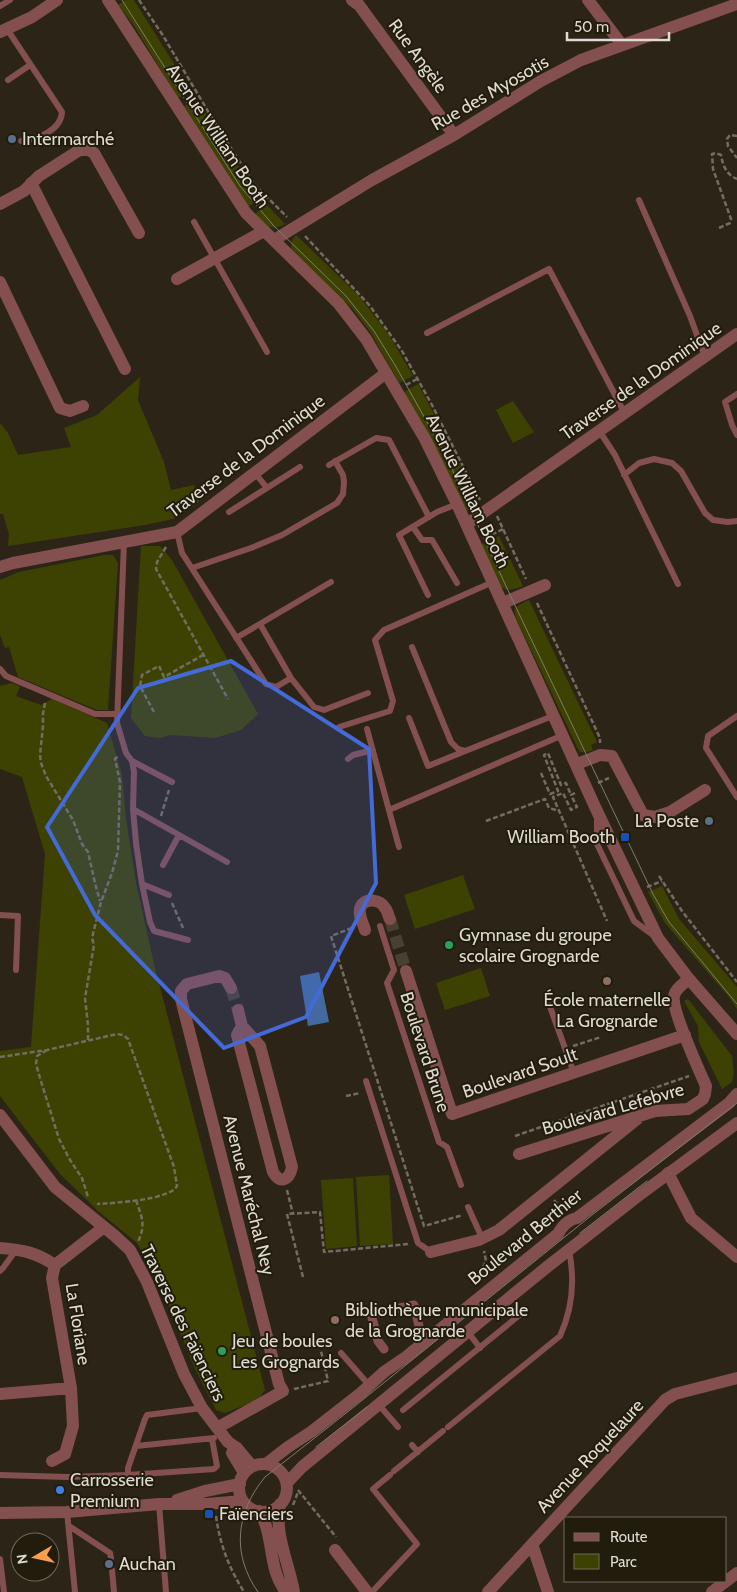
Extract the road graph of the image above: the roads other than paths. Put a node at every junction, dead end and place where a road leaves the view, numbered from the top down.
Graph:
1 (10, 0) edge
2 (58, 0) edge
3 (108, 0) edge
4 (352, 0) edge
5 (588, 0) edge
6 (737, 4) edge
7 (0, 6) edge
8 (4, 31) edge
9 (622, 45) junction
10 (30, 65) junction
11 (8, 80) dead end
12 (454, 135) junction
13 (21, 141) dead end
14 (31, 183) junction
15 (639, 200) dead end
16 (0, 204) edge
17 (194, 222) dead end
18 (139, 233) dead end
19 (269, 236) junction
20 (213, 259) junction
21 (177, 279) dead end
22 (0, 282) edge
23 (427, 333) dead end
24 (737, 334) edge
25 (267, 352) dead end
26 (705, 357) junction
27 (125, 369) dead end
28 (386, 373) junction
29 (737, 394) edge
30 (83, 406) dead end
31 (625, 414) junction
32 (600, 432) junction
33 (737, 435) edge
34 (300, 467) dead end
35 (255, 473) junction
36 (624, 475) junction
37 (267, 488) junction
38 (457, 504) junction
39 (229, 512) dead end
40 (429, 517) junction
41 (737, 521) edge
42 (467, 524) junction
43 (413, 527) junction
44 (177, 532) junction
45 (124, 542) junction
46 (0, 567) edge
47 (192, 568) junction
48 (331, 582) dead end
49 (493, 582) junction
50 (457, 583) dead end
51 (678, 584) dead end
52 (545, 585) dead end
53 (428, 596) dead end
54 (502, 603) junction
55 (260, 624) junction
56 (236, 638) junction
57 (412, 646) dead end
58 (0, 669) edge
59 (291, 678) junction
60 (368, 694) dead end
61 (117, 714) junction
62 (555, 715) junction
63 (737, 716) edge
64 (408, 718) dead end
65 (339, 727) dead end
66 (367, 729) dead end
67 (564, 735) junction
68 (373, 750) junction
69 (465, 751) junction
70 (348, 759) dead end
71 (132, 761) junction
72 (577, 764) junction
73 (172, 782) road end
74 (705, 790) dead end
75 (737, 797) edge
76 (133, 809) junction
77 (389, 810) junction
78 (179, 835) junction
79 (399, 847) dead end
80 (227, 862) dead end
81 (163, 865) dead end
82 (142, 884) junction
83 (169, 895) road end
84 (0, 914) edge
85 (385, 923) joint
86 (362, 928) road end
87 (188, 940) road end
88 (16, 970) dead end
89 (406, 971) tunnel mouth
90 (689, 979) junction
91 (231, 988) tunnel mouth
92 (550, 1004) dead end
93 (238, 1010) tunnel mouth
94 (242, 1026) junction
95 (737, 1034) edge
96 (684, 1036) junction
97 (574, 1073) junction
98 (366, 1081) dead end
99 (737, 1094) edge
100 (643, 1114) junction
101 (0, 1115) edge
102 (737, 1123) edge
103 (519, 1154) dead end
104 (668, 1173) junction
105 (461, 1185) dead end
106 (469, 1210) road end
107 (104, 1227) junction
108 (481, 1238) junction
109 (0, 1248) edge
110 (16, 1250) junction
111 (568, 1250) junction
112 (431, 1252) joint
113 (737, 1257) edge
114 (55, 1265) junction
115 (0, 1271) edge
116 (522, 1314) dead end
117 (468, 1332) junction
118 (423, 1343) junction
119 (480, 1348) junction
120 (341, 1353) dead end
121 (388, 1358) junction
122 (737, 1378) edge
123 (369, 1385) junction
124 (70, 1388) junction
125 (0, 1394) edge
126 (379, 1405) junction
127 (202, 1408) junction
128 (404, 1410) dead end
129 (398, 1427) dead end
130 (220, 1436) junction
131 (412, 1445) dead end
132 (136, 1446) junction
133 (418, 1452) junction
134 (52, 1460) dead end
135 (266, 1464) junction
136 (0, 1474) edge
137 (245, 1474) junction
138 (128, 1475) junction
139 (293, 1484) junction
140 (243, 1500) junction
141 (163, 1503) junction
142 (286, 1505) junction
143 (259, 1511) junction
144 (67, 1512) junction
145 (0, 1514) edge
146 (69, 1526) junction
147 (532, 1544) junction
148 (335, 1550) road end
149 (111, 1558) dead end
150 (0, 1559) edge
151 (112, 1570) dead end
152 (737, 1573) edge
153 (727, 1581) edge
154 (725, 1582) edge
155 (4, 1592) edge
156 (75, 1592) edge
157 (114, 1592) edge
158 (166, 1592) edge
159 (286, 1592) edge
160 (294, 1592) edge
161 (367, 1592) edge
162 (372, 1592) edge
163 (488, 1592) edge
164 (548, 1592) edge
165 (712, 1592) edge

1 - 7 lane
2 - 8 street
3 - 19 street, Avenue William Booth
4 - 12 street, Rue Angèle
5 - 9 street
6 - 9 street, Rue des Myosotis
8 - 10 lane
9 - 12 street, Rue des Myosotis
10 - 11 lane
10 - 13 lane
12 - 19 street, Rue des Myosotis
14 - 16 street
14 - 18 street
14 - 27 street
15 - 26 lane
17 - 20 lane
19 - 20 street, Rue des Myosotis
19 - 28 street, Avenue William Booth
20 - 21 street, Rue des Myosotis
20 - 25 lane
22 - 30 street
23 - 31 lane
24 - 26 street, Traverse de la Dominique
26 - 31 street, Traverse de la Dominique
28 - 35 street, Traverse de la Dominique
28 - 38 street, Avenue William Booth
29 - 33 lane
31 - 32 street, Traverse de la Dominique
32 - 36 lane
32 - 42 street, Traverse de la Dominique
34 - 37 lane
35 - 37 lane
35 - 44 street, Traverse de la Dominique
36 - 41 lane
36 - 51 lane
37 - 39 lane
38 - 40 lane
38 - 42 street, Avenue William Booth
40 - 43 lane
40 - 47 lane
42 - 49 street, Avenue William Booth
43 - 50 lane
43 - 53 lane
44 - 45 street, Traverse de la Dominique
44 - 47 lane
45 - 46 street, Traverse de la Dominique
45 - 61 lane
47 - 56 lane
48 - 55 lane
49 - 54 street, Avenue William Booth
49 - 65 lane
52 - 54 street
54 - 62 street, Avenue William Booth
55 - 56 lane
55 - 59 lane
56 - 59 lane
57 - 69 lane
58 - 61 lane
59 - 60 lane
61 - 71 lane
62 - 67 street, Avenue William Booth
62 - 69 lane
63 - 75 lane
64 - 69 lane
66 - 68 lane
67 - 72 street, Avenue William Booth
67 - 77 lane
68 - 70 lane
68 - 77 lane
71 - 73 lane
71 - 76 lane
72 - 74 street
72 - 90 street, Avenue William Booth
76 - 78 lane
76 - 82 lane
77 - 79 lane
78 - 80 lane
78 - 81 lane
82 - 83 lane
82 - 87 lane
84 - 88 lane
85 - 86 street
85 - 105 lane, Boulevard Brune
89 - 97 street, Boulevard Soult
90 - 95 street, Avenue William Booth
90 - 96 street, Boulevard Lefebvre
91 - 130 street, Avenue Maréchal Ney
92 - 97 lane
93 - 94 street, Avenue Maréchal Ney
94 - 94 street, Avenue Maréchal Ney
96 - 97 street, Boulevard Soult
96 - 100 street, Boulevard Lefebvre
98 - 112 lane
99 - 118 street, Boulevard Berthier
100 - 103 street, Boulevard Lefebvre
100 - 108 street
101 - 107 street, Traverse des Faïenciers
102 - 104 street
104 - 111 street
104 - 113 street
106 - 108 lane
107 - 114 street, La Floriane
107 - 127 street, Traverse des Faïenciers
108 - 112 street
109 - 110 street, La Floriane
110 - 114 street, La Floriane
110 - 115 lane
111 - 117 street
111 - 133 lane
114 - 124 street, La Floriane
116 - 119 lane
117 - 119 lane
117 - 126 street
118 - 121 street, Boulevard Berthier
118 - 121 street
119 - 128 lane
120 - 123 lane
121 - 123 street, Boulevard Berthier
122 - 147 street, Avenue Roquelaure
123 - 135 street, Boulevard Berthier
124 - 125 street, La Floriane
124 - 134 street, La Floriane
126 - 129 lane
126 - 139 street
127 - 130 street, Traverse des Faïenciers
127 - 132 lane
130 - 132 lane
130 - 137 street, Traverse des Faïenciers
130 - 138 lane
131 - 133 lane
132 - 138 lane
133 - 162 lane
135 - 137 street
135 - 139 street
136 - 138 lane
137 - 140 street
137 - 141 street
139 - 142 street
140 - 141 street
140 - 143 street
141 - 144 street
141 - 158 lane
142 - 143 street
142 - 160 street
143 - 159 street
144 - 145 street
144 - 146 lane
146 - 149 lane
146 - 156 lane
147 - 163 street, Avenue Roquelaure
147 - 164 street
148 - 161 street
150 - 155 lane
151 - 157 lane
152 - 153 street
154 - 165 street

